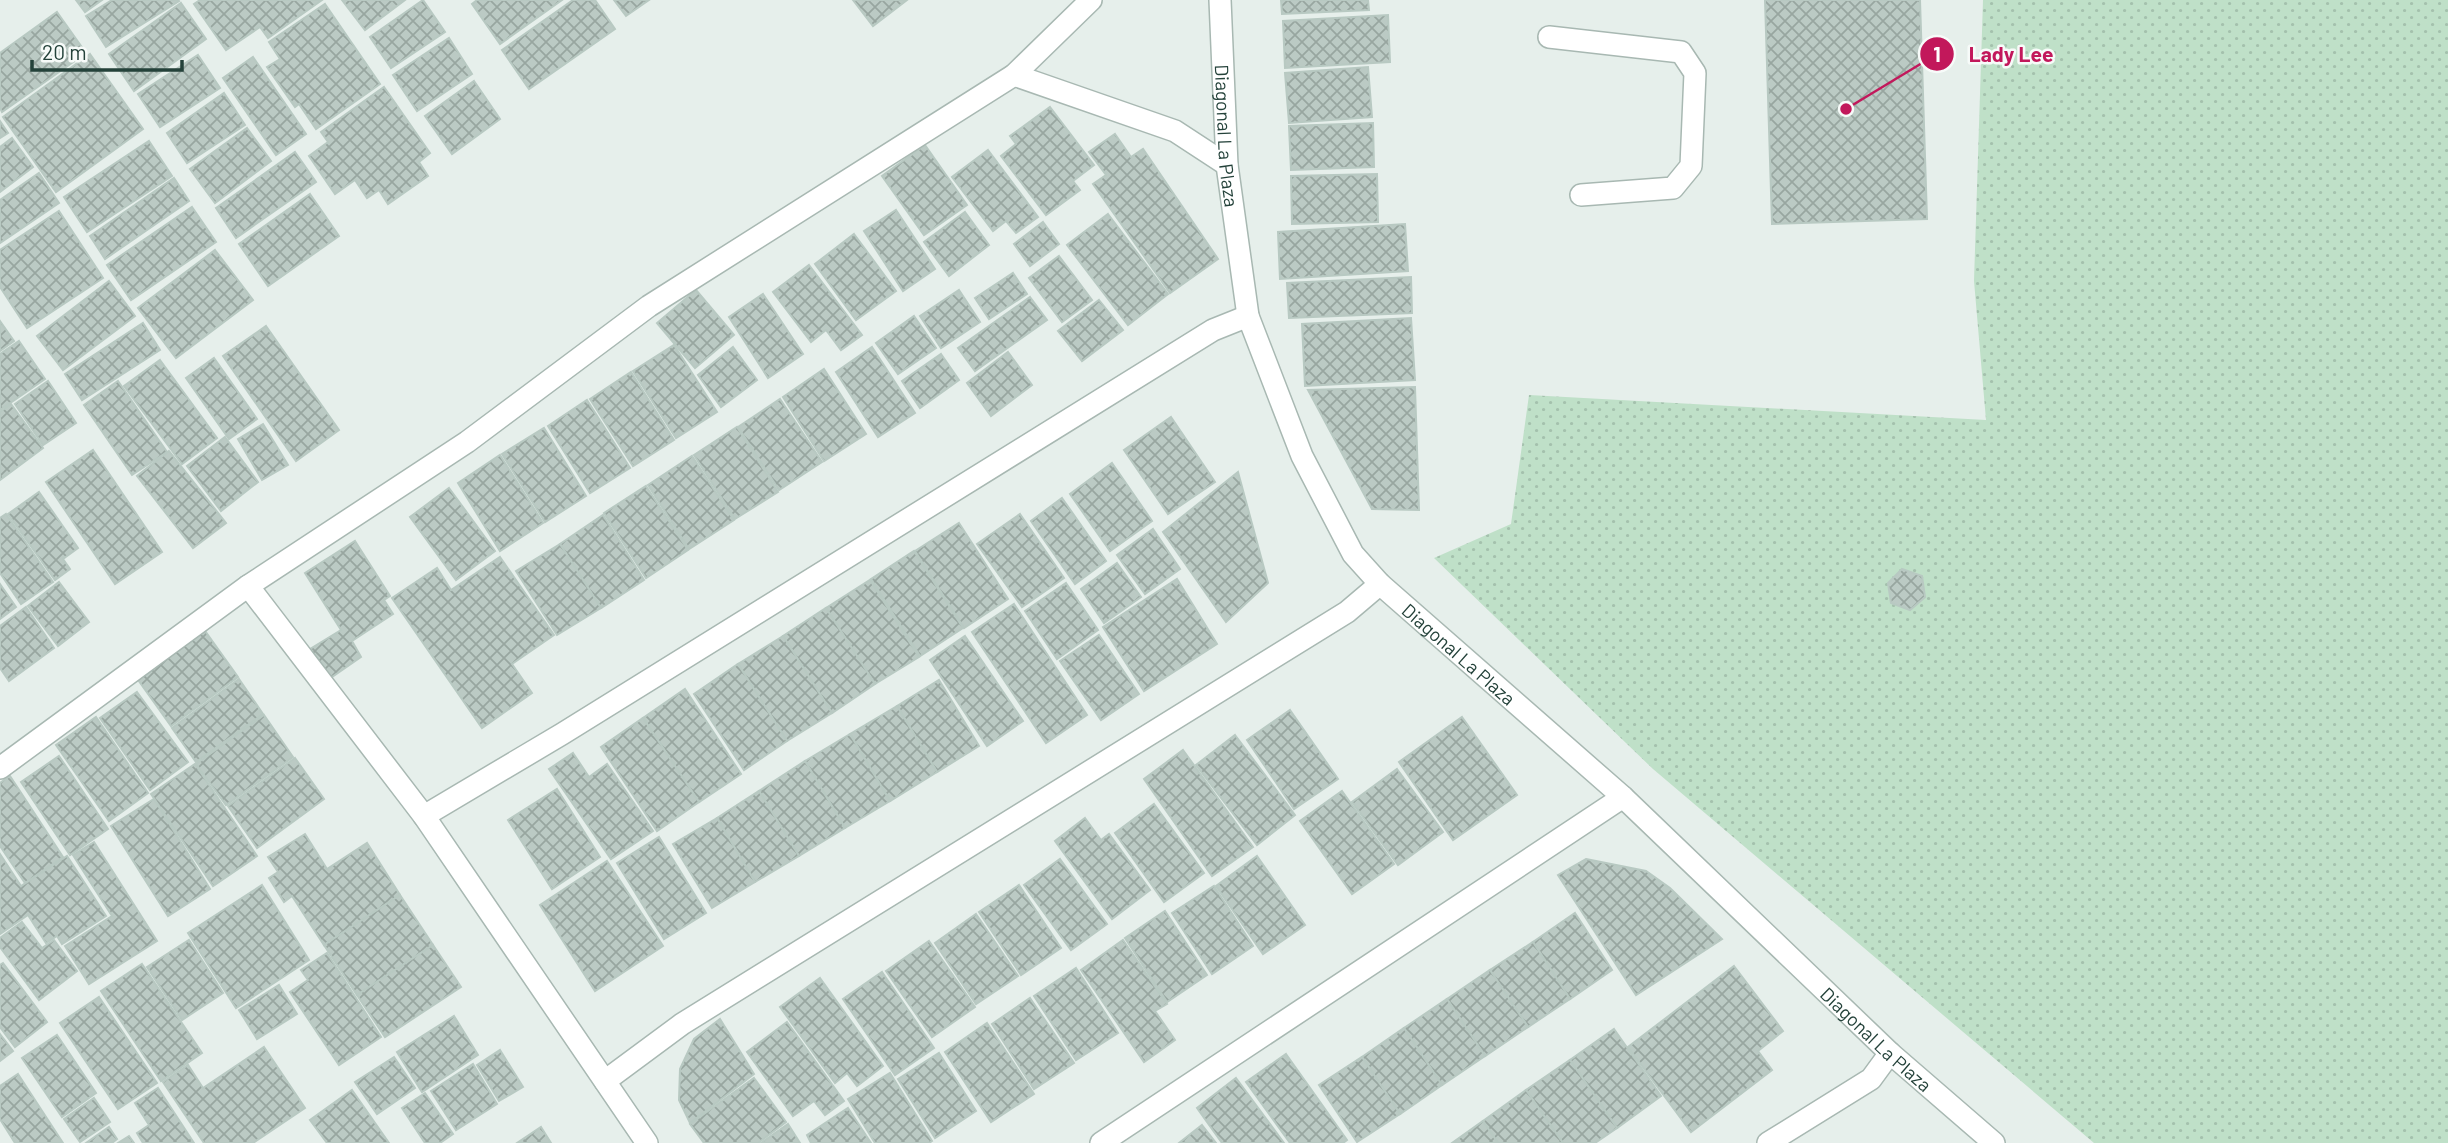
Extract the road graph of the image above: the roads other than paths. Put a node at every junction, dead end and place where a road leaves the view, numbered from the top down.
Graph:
1 (1091, 0) edge
2 (1220, 0) edge
3 (1549, 37) dead end
4 (1014, 75) junction
5 (1227, 165) junction
6 (1581, 195) dead end
7 (1248, 316) junction
8 (1380, 583) junction
9 (248, 586) junction
10 (0, 768) edge
11 (1623, 797) junction
12 (424, 816) junction
13 (1890, 1053) junction
14 (605, 1081) junction
15 (647, 1143) edge
16 (1101, 1143) edge
17 (1768, 1143) edge
18 (1994, 1143) edge

1 - 4 street
2 - 5 street, Diagonal La Plaza
3 - 6 street
4 - 5 street
4 - 9 street
5 - 7 street, Diagonal La Plaza
7 - 8 street, Diagonal La Plaza
7 - 12 street
8 - 11 street, Diagonal La Plaza
8 - 14 street
9 - 10 street
9 - 12 street
11 - 13 street, Diagonal La Plaza
11 - 16 street
12 - 14 street
13 - 17 street
13 - 18 street, Diagonal La Plaza
14 - 15 street

